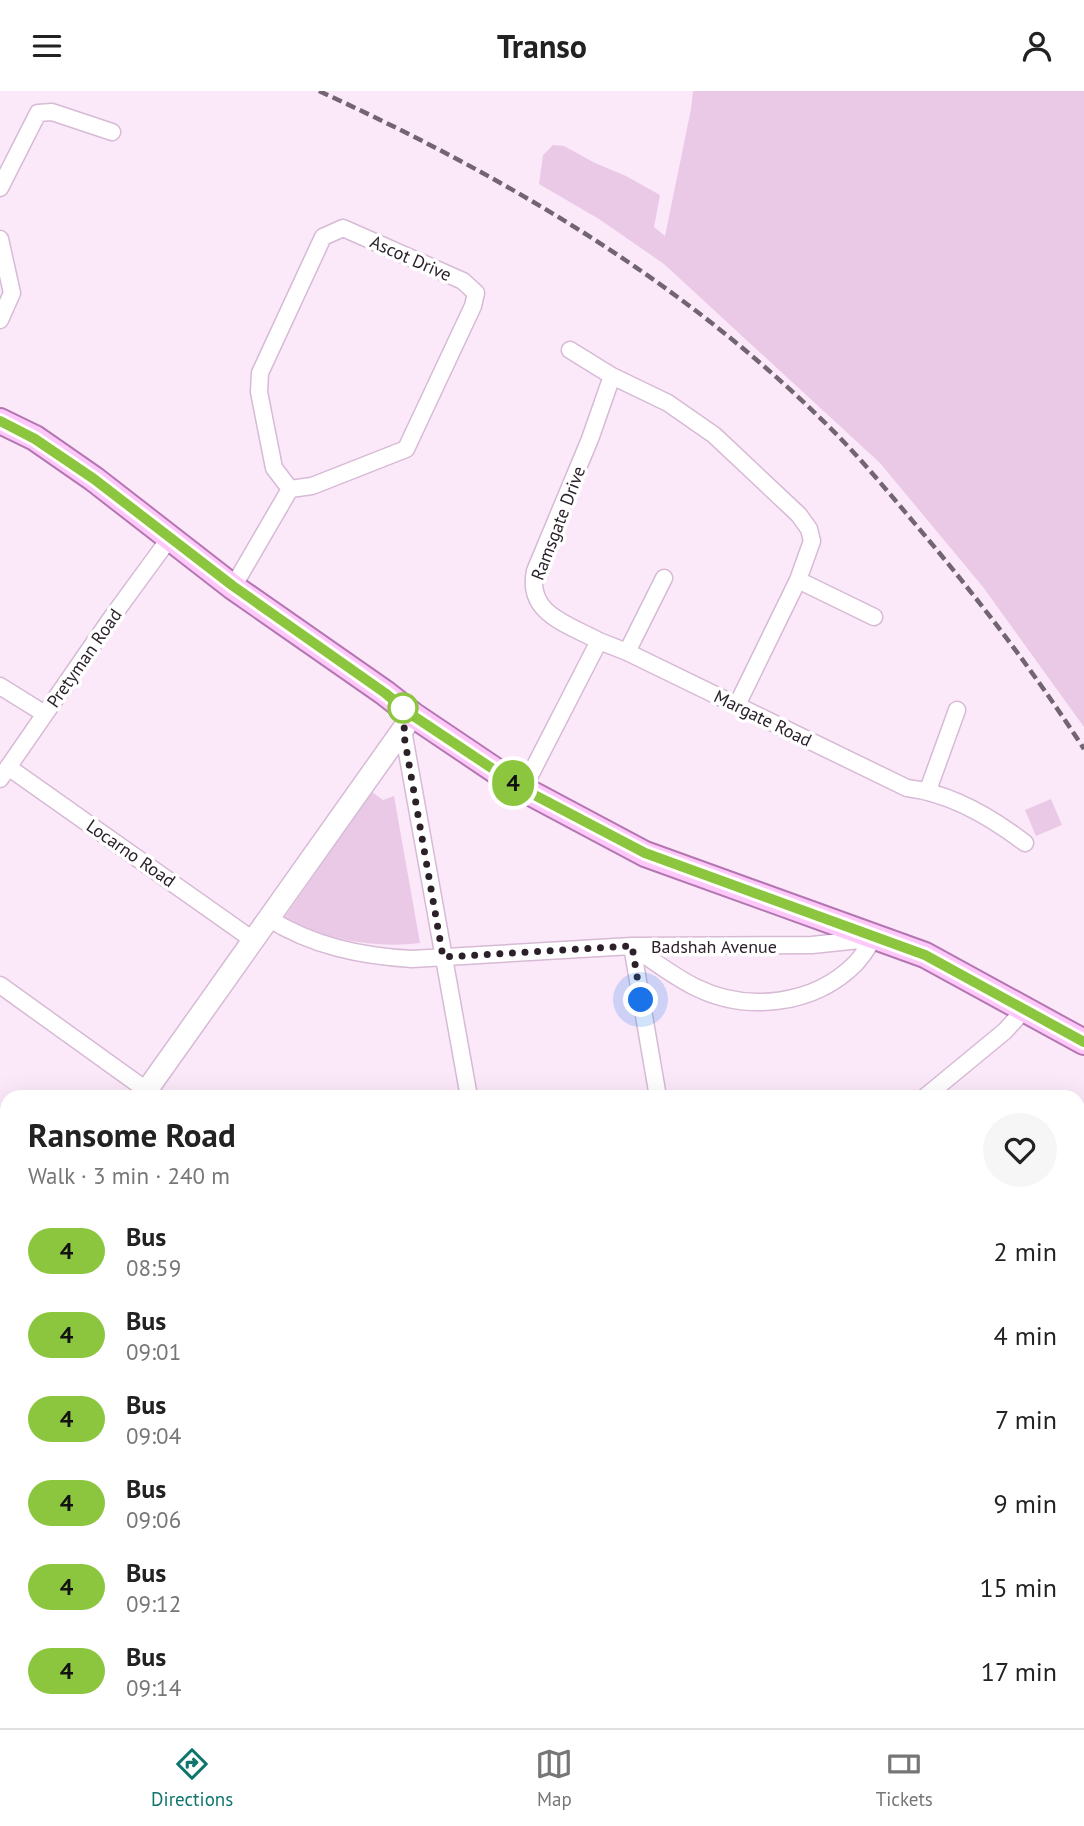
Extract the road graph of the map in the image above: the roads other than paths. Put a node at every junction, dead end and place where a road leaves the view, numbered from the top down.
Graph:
1 (112, 132) dead end
2 (0, 188) edge
3 (0, 239) edge
4 (0, 320) edge
5 (570, 350) dead end
6 (612, 376) junction
7 (0, 421) edge
8 (290, 489) junction
9 (169, 539) junction
10 (664, 578) dead end
11 (798, 580) junction
12 (233, 586) junction
13 (874, 617) dead end
14 (599, 641) junction
15 (627, 652) junction
16 (0, 686) edge
17 (737, 705) junction
18 (957, 710) dead end
19 (45, 714) junction
20 (408, 723) junction
21 (4, 773) edge
22 (523, 789) junction
23 (928, 790) junction
24 (1025, 843) dead end
25 (268, 918) junction
26 (874, 938) junction
27 (253, 940) junction
28 (632, 946) junction
29 (443, 957) junction
30 (0, 985) edge
31 (1024, 1010) junction
32 (1084, 1042) edge
33 (141, 1090) edge
34 (151, 1090) edge
35 (469, 1090) edge
36 (656, 1090) edge
37 (933, 1090) edge

1 - 2 street
3 - 4 street
5 - 6 street
6 - 11 street
6 - 14 street, Ramsgate Drive
7 - 9 main road
8 - 8 street, Ascot Drive
8 - 12 street
9 - 12 main road
9 - 19 street, Pretyman Road
10 - 15 street
11 - 13 street
11 - 17 street
12 - 20 main road
14 - 15 street, Margate Road
14 - 22 street
15 - 17 street, Margate Road
16 - 19 street
17 - 23 street, Margate Road
18 - 23 street
19 - 21 street, Pretyman Road
20 - 22 main road
20 - 25 street
20 - 29 street
21 - 27 street, Locarno Road
22 - 26 main road
23 - 24 street, Margate Road
25 - 27 street
25 - 29 street, Badshah Avenue
26 - 28 street, Badshah Avenue
26 - 28 street
26 - 31 main road
27 - 34 street
28 - 29 street, Badshah Avenue
28 - 36 street
29 - 35 street
30 - 33 street
31 - 32 main road
31 - 37 street

